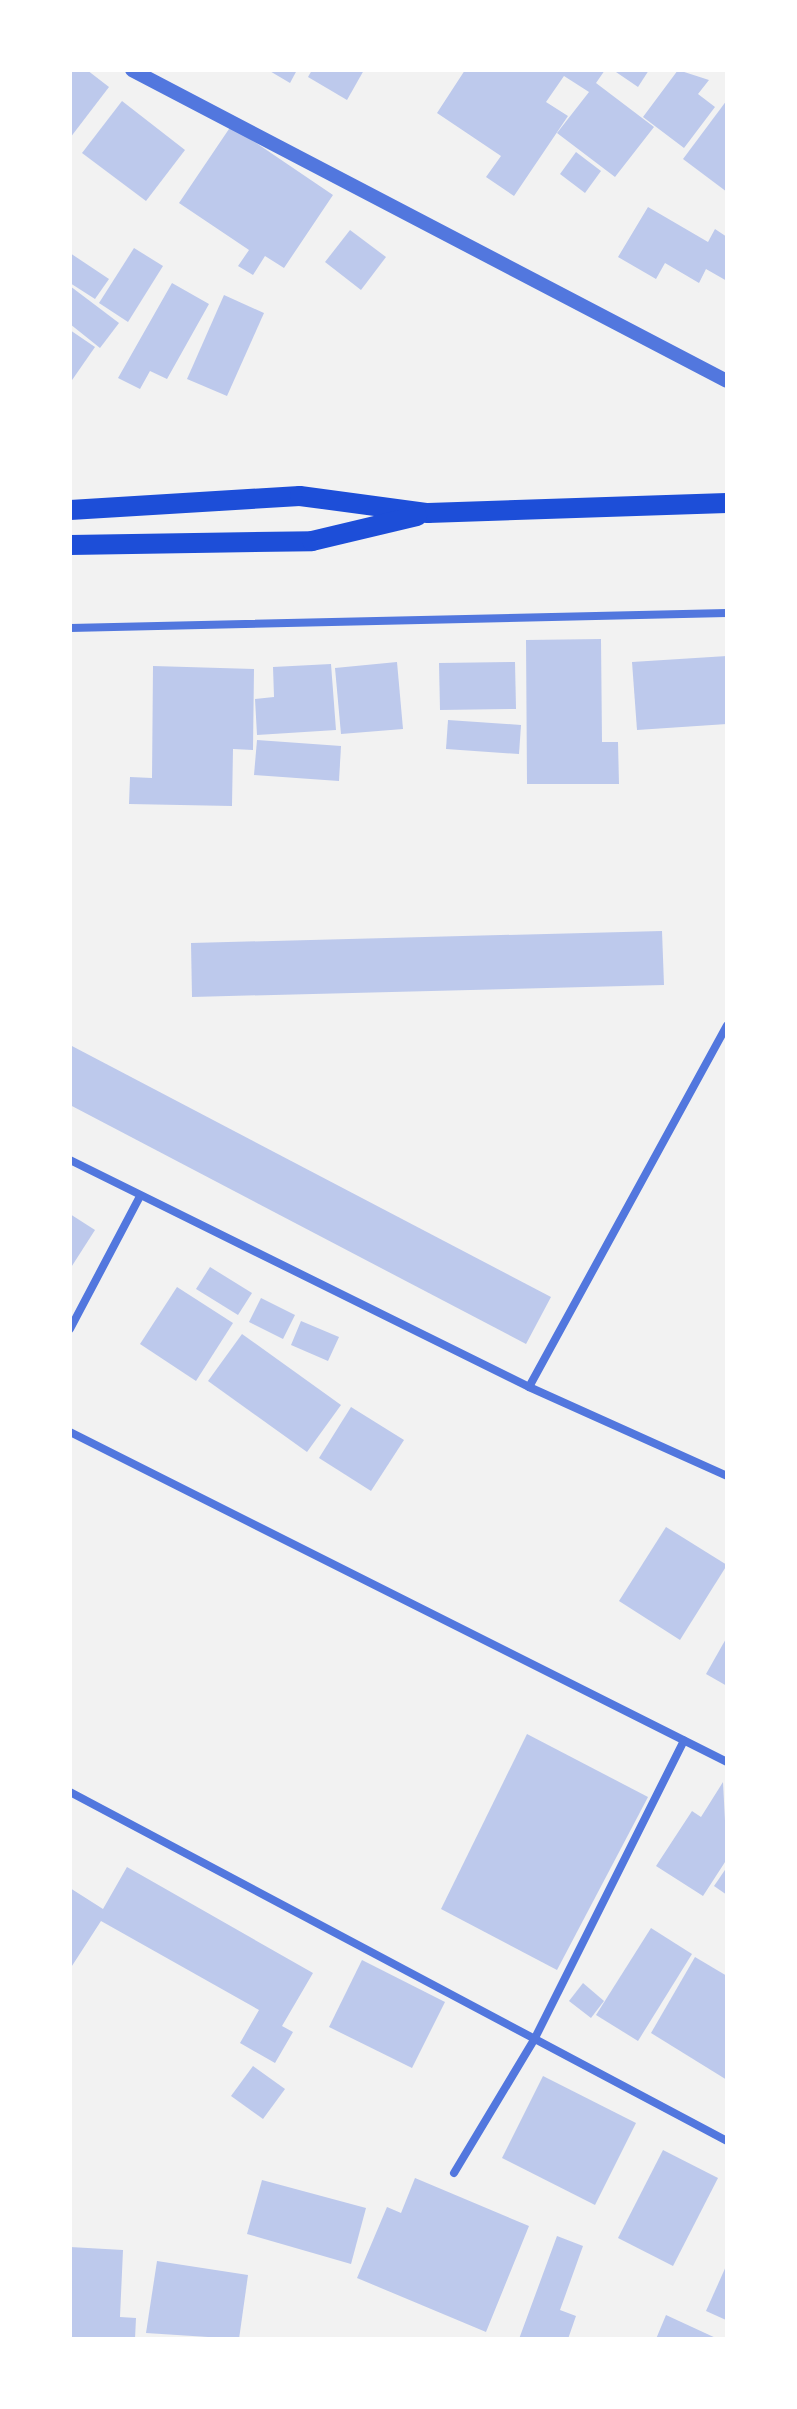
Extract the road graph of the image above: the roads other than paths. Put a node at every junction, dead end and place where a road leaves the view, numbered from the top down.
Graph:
1 (132, 70) edge
2 (727, 381) edge
3 (727, 503) edge
4 (70, 510) edge
5 (428, 513) junction
6 (70, 545) edge
7 (727, 613) edge
8 (70, 628) edge
9 (727, 1026) edge
10 (70, 1160) edge
11 (139, 1198) junction
12 (70, 1329) edge
13 (529, 1387) junction
14 (70, 1432) edge
15 (727, 1476) edge
16 (684, 1740) junction
17 (727, 1762) edge
18 (70, 1792) edge
19 (534, 2040) junction
20 (727, 2141) edge
21 (454, 2173) dead end

1 - 2 street
3 - 5 main road
4 - 5 main road
5 - 6 main road
7 - 8 street
9 - 13 street
10 - 11 street
11 - 12 street
11 - 13 street
13 - 15 street
14 - 16 street
16 - 17 street
16 - 19 street
18 - 19 street
19 - 20 street
19 - 21 street

